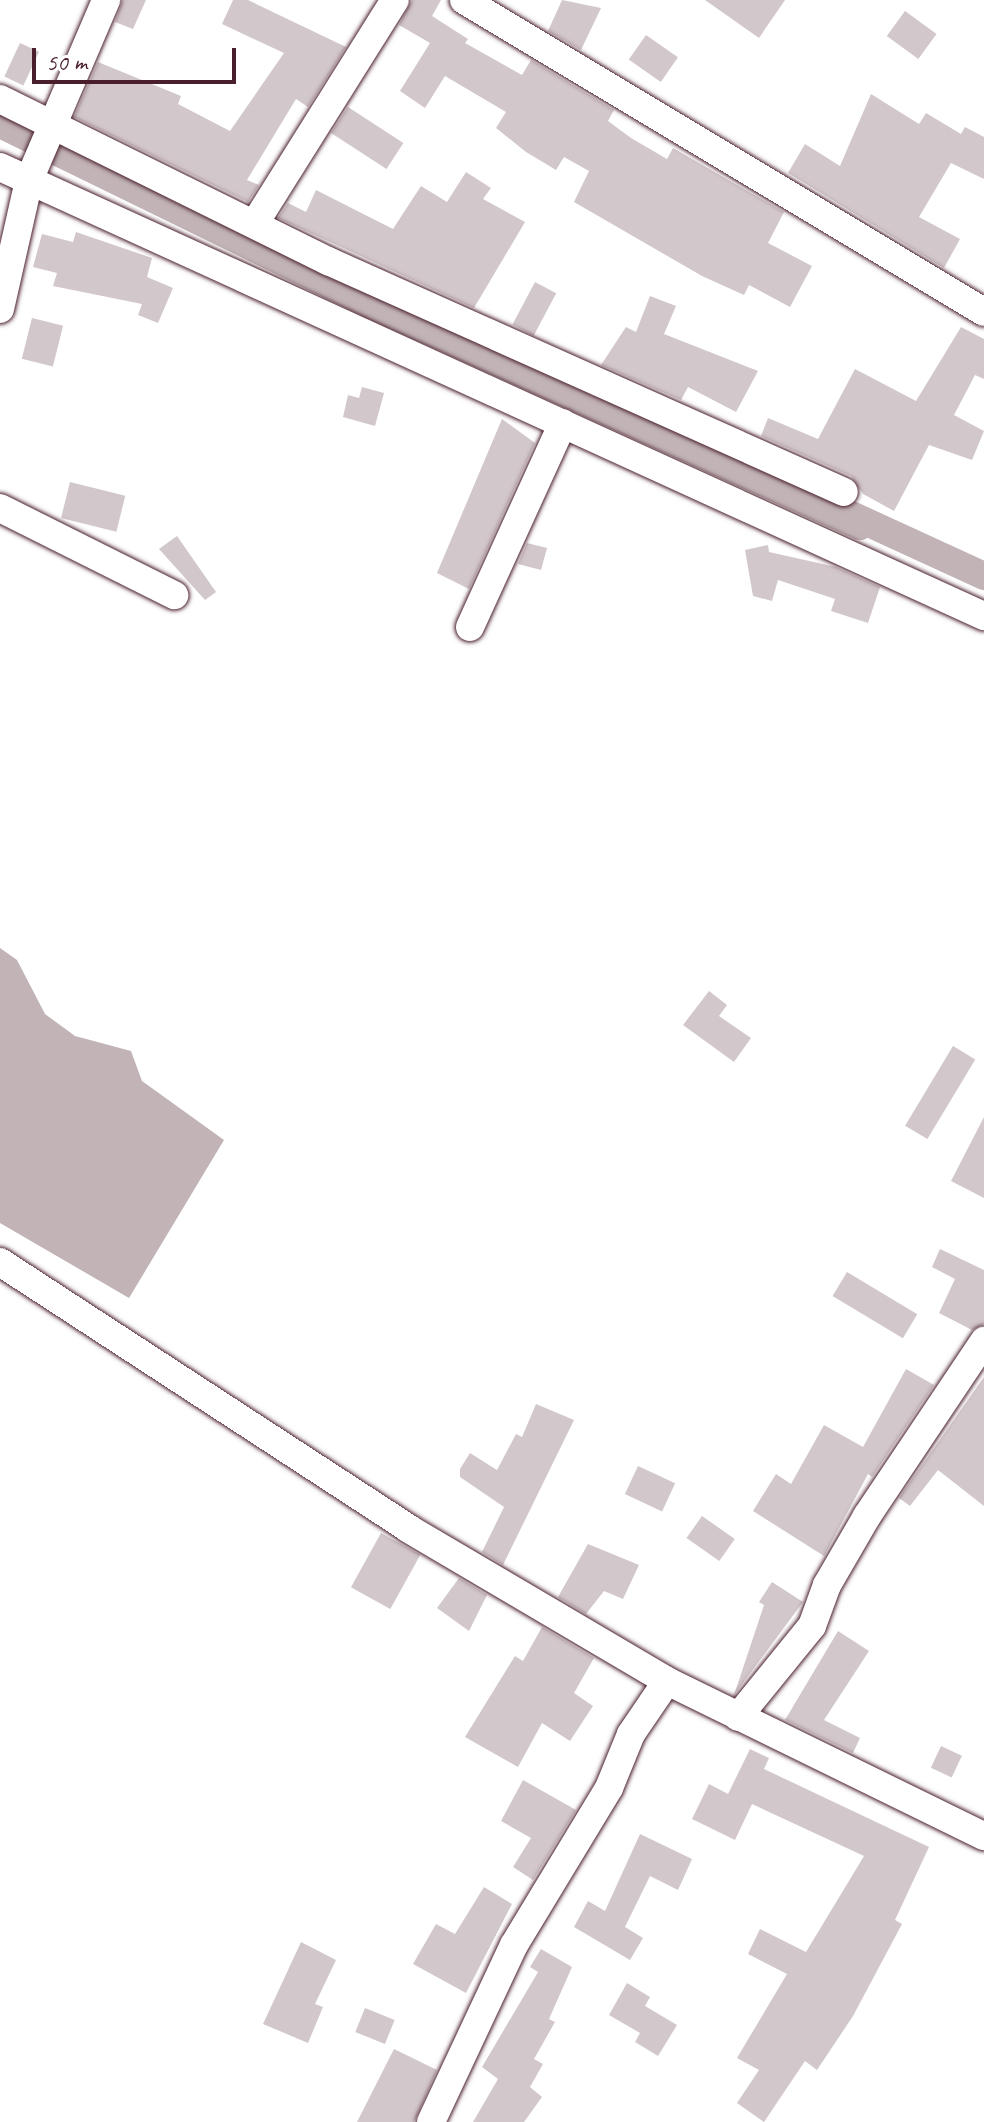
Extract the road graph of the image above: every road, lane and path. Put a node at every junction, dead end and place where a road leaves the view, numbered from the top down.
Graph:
1 (106, 0) edge
2 (395, 0) edge
3 (464, 0) edge
4 (0, 99) edge
5 (50, 121) junction
6 (0, 167) edge
7 (29, 180) junction
8 (255, 223) junction
9 (0, 309) edge
10 (984, 312) edge
11 (563, 423) junction
12 (844, 492) dead end
13 (0, 508) edge
14 (174, 595) dead end
15 (984, 616) edge
16 (470, 627) dead end
17 (0, 1262) edge
18 (984, 1341) edge
19 (667, 1681) junction
20 (738, 1717) junction
21 (984, 1836) edge
22 (431, 2122) edge

1 - 5 street
2 - 8 street
3 - 10 street
4 - 5 street
5 - 7 street
5 - 8 street
6 - 7 street
7 - 9 street
7 - 11 street
8 - 12 street
11 - 15 street
11 - 16 street
13 - 14 street
17 - 19 street
18 - 20 street
19 - 20 street
19 - 22 street
20 - 21 street

